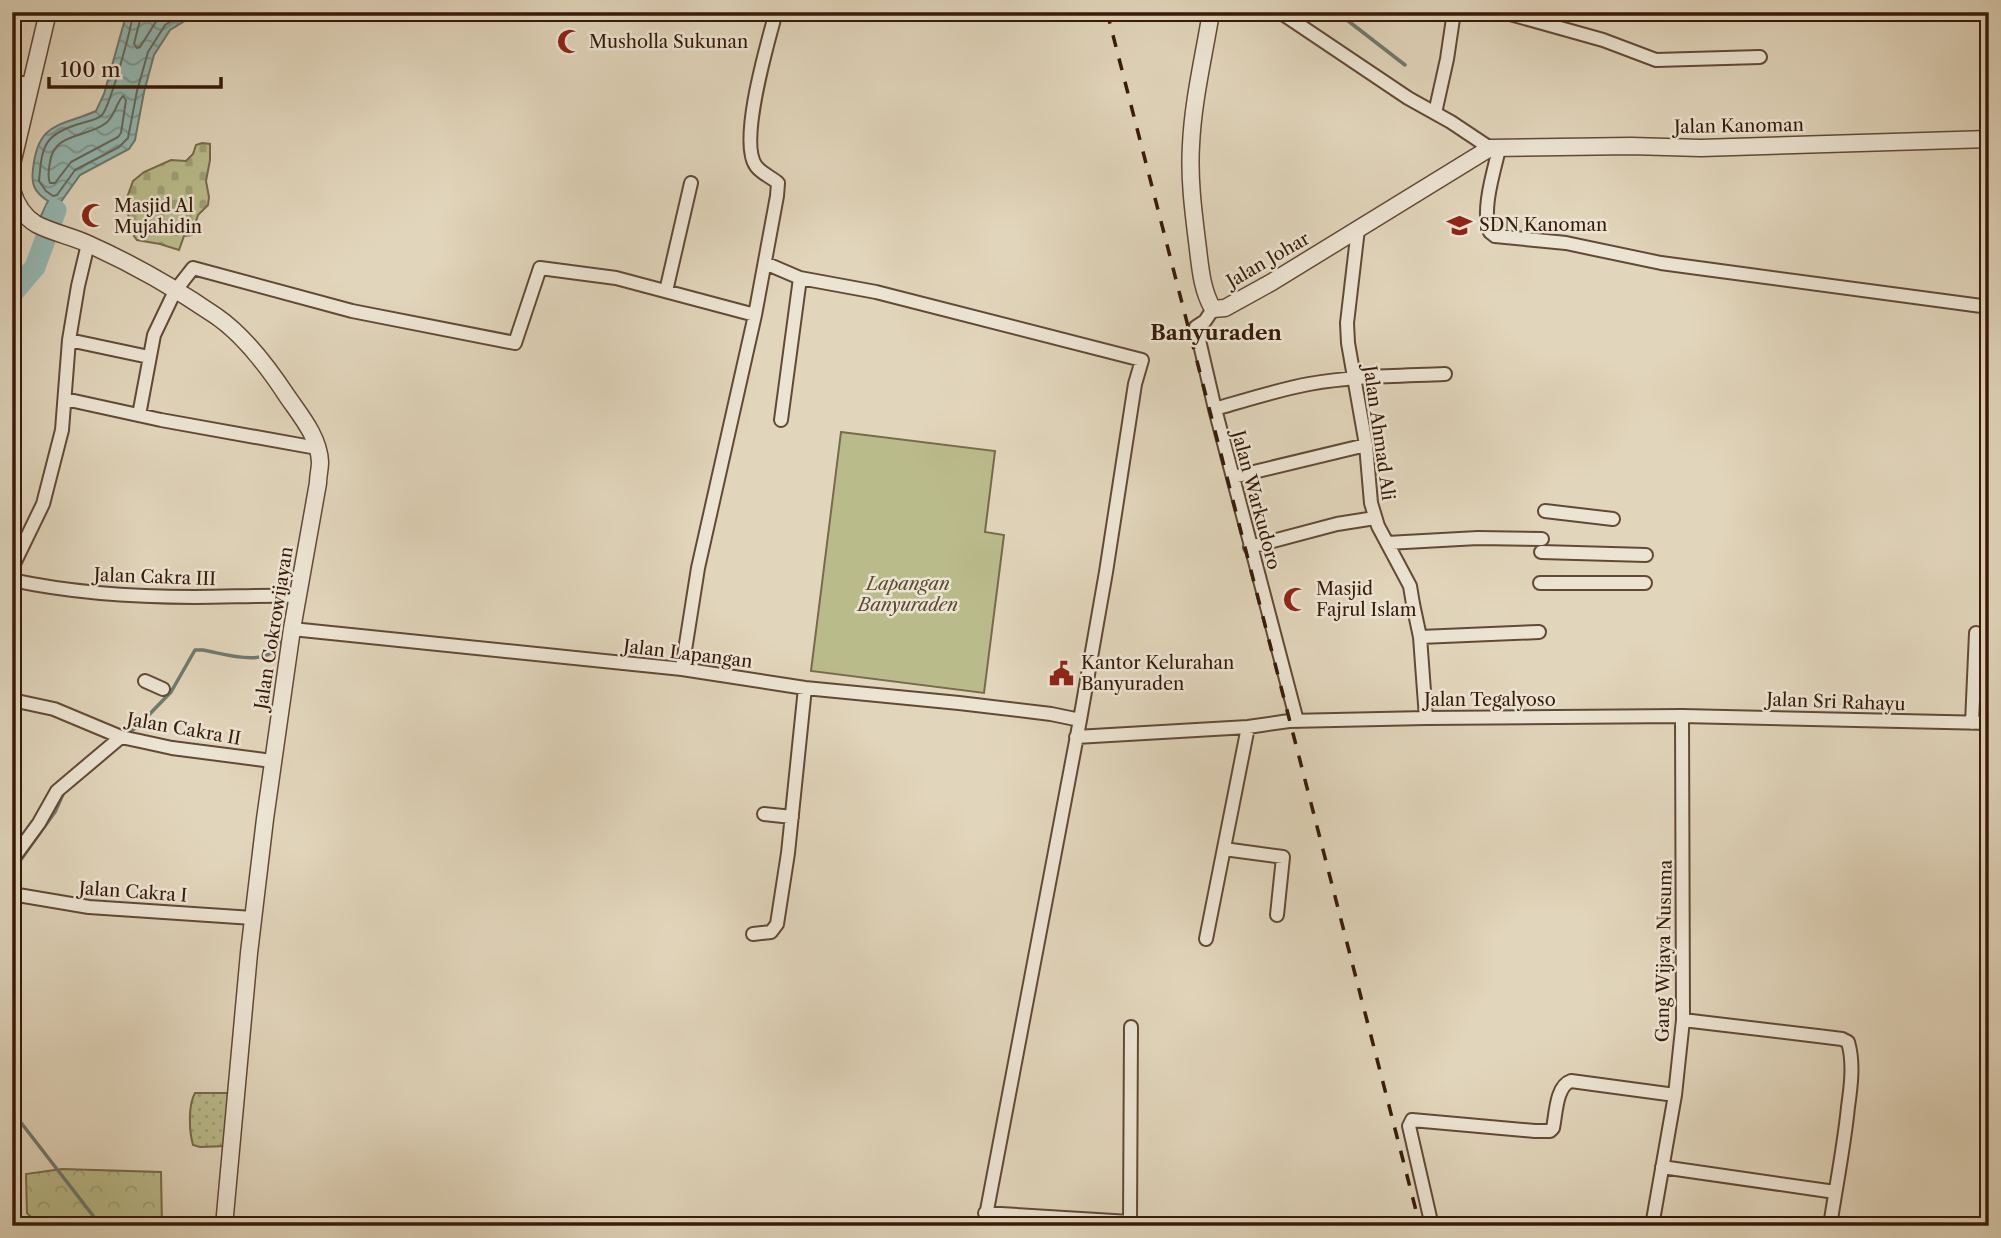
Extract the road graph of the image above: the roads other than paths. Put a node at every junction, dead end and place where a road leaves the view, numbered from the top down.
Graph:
1 (48, 12) edge
2 (776, 12) edge
3 (1211, 12) edge
4 (1280, 12) edge
5 (1454, 12) edge
6 (1503, 12) edge
7 (1760, 57) dead end
8 (12, 82) edge
9 (32, 84) junction
10 (1435, 113) junction
11 (1989, 139) edge
12 (1494, 148) junction
13 (12, 164) edge
14 (691, 183) dead end
15 (12, 190) edge
16 (1358, 229) junction
17 (88, 244) junction
18 (765, 263) junction
19 (800, 278) junction
20 (175, 291) junction
21 (666, 291) junction
22 (1989, 307) edge
23 (1213, 309) junction
24 (755, 315) junction
25 (69, 340) junction
26 (149, 357) junction
27 (1445, 374) dead end
28 (1354, 378) junction
29 (65, 399) junction
30 (1215, 410) junction
31 (139, 415) junction
32 (781, 420) dead end
33 (1366, 445) junction
34 (317, 448) junction
35 (1233, 477) junction
36 (1545, 511) dead end
37 (1376, 518) junction
38 (1613, 519) dead end
39 (1387, 542) junction
40 (1250, 547) junction
41 (1646, 555) dead end
42 (12, 568) edge
43 (12, 580) edge
44 (1540, 583) dead end
45 (1645, 583) dead end
46 (297, 596) junction
47 (292, 629) junction
48 (1539, 632) dead end
49 (1976, 633) dead end
50 (1420, 637) junction
51 (682, 669) junction
52 (145, 681) dead end
53 (805, 688) junction
54 (163, 689) dead end
55 (12, 700) edge
56 (1682, 716) junction
57 (1426, 718) junction
58 (1080, 720) junction
59 (1297, 720) junction
60 (1972, 723) junction
61 (1989, 723) edge
62 (1248, 727) junction
63 (123, 737) junction
64 (1076, 737) junction
65 (272, 761) junction
66 (764, 814) dead end
67 (792, 817) junction
68 (1224, 849) junction
69 (12, 860) edge
70 (12, 894) edge
71 (1277, 915) dead end
72 (253, 918) junction
73 (753, 934) dead end
74 (1206, 939) dead end
75 (1683, 1020) junction
76 (1131, 1027) dead end
77 (1675, 1095) junction
78 (1662, 1167) junction
79 (1835, 1192) junction
80 (985, 1220) edge
81 (1130, 1222) junction
82 (224, 1226) edge
83 (1155, 1226) edge
84 (1432, 1226) edge
85 (1652, 1226) edge
86 (1830, 1226) edge

1 - 9 street
2 - 18 street
3 - 23 street, Jalan Johar
4 - 10 street
5 - 10 street
6 - 7 street
8 - 9 street
9 - 13 street
10 - 12 street
11 - 12 street, Jalan Kanoman
12 - 16 street, Jalan Johar
12 - 22 street
14 - 21 street
15 - 17 street, Jalan Cokrowijayan
16 - 23 street, Jalan Johar
16 - 28 street, Jalan Ahmad Ali
17 - 20 street, Jalan Cokrowijayan
17 - 25 street
18 - 19 street
18 - 24 street
19 - 32 street
19 - 58 street
20 - 21 street
20 - 26 street
20 - 34 street, Jalan Cokrowijayan
21 - 24 street
23 - 30 street, Jalan Warkudoro
24 - 51 street
25 - 26 street
25 - 29 street
26 - 31 street
27 - 28 street
28 - 30 street
28 - 33 street, Jalan Ahmad Ali
29 - 31 street
29 - 42 street
30 - 35 street, Jalan Warkudoro
31 - 34 street
33 - 35 street
33 - 37 street, Jalan Ahmad Ali
34 - 46 street, Jalan Cokrowijayan
35 - 40 street, Jalan Warkudoro
36 - 38 street
37 - 39 street, Jalan Ahmad Ali
37 - 40 street
39 - 41 street
39 - 50 street, Jalan Ahmad Ali
40 - 59 street, Jalan Warkudoro
43 - 46 street, Jalan Cakra III
44 - 45 street
46 - 47 street, Jalan Cokrowijayan
47 - 51 street, Jalan Lapangan
47 - 65 street, Jalan Cokrowijayan
48 - 50 street
49 - 60 street
50 - 57 street, Jalan Ahmad Ali
51 - 53 street, Jalan Lapangan
52 - 54 street
53 - 58 street, Jalan Lapangan
53 - 67 street
55 - 63 street, Jalan Cakra II
56 - 57 street, Jalan Tegalyoso
56 - 60 street, Jalan Sri Rahayu
56 - 75 street, Gang Wijaya Nusuma
57 - 59 street, Jalan Tegalyoso
58 - 64 street
59 - 62 street, Jalan Tegalyoso
60 - 61 street, Jalan Sri Rahayu
62 - 64 street, Jalan Tegalyoso
62 - 68 street
63 - 65 street, Jalan Cakra II
63 - 69 street
64 - 80 street
65 - 72 street, Jalan Cokrowijayan
66 - 67 street
67 - 73 street
68 - 71 street
68 - 74 street
70 - 72 street, Jalan Cakra I
72 - 82 street, Jalan Cokrowijayan
75 - 77 street, Gang Wijaya Nusuma
75 - 79 street
76 - 81 street
77 - 78 street, Gang Wijaya Nusuma
77 - 84 street
78 - 79 street
78 - 85 street, Gang Wijaya Nusuma
79 - 86 street
80 - 81 street
81 - 83 street

